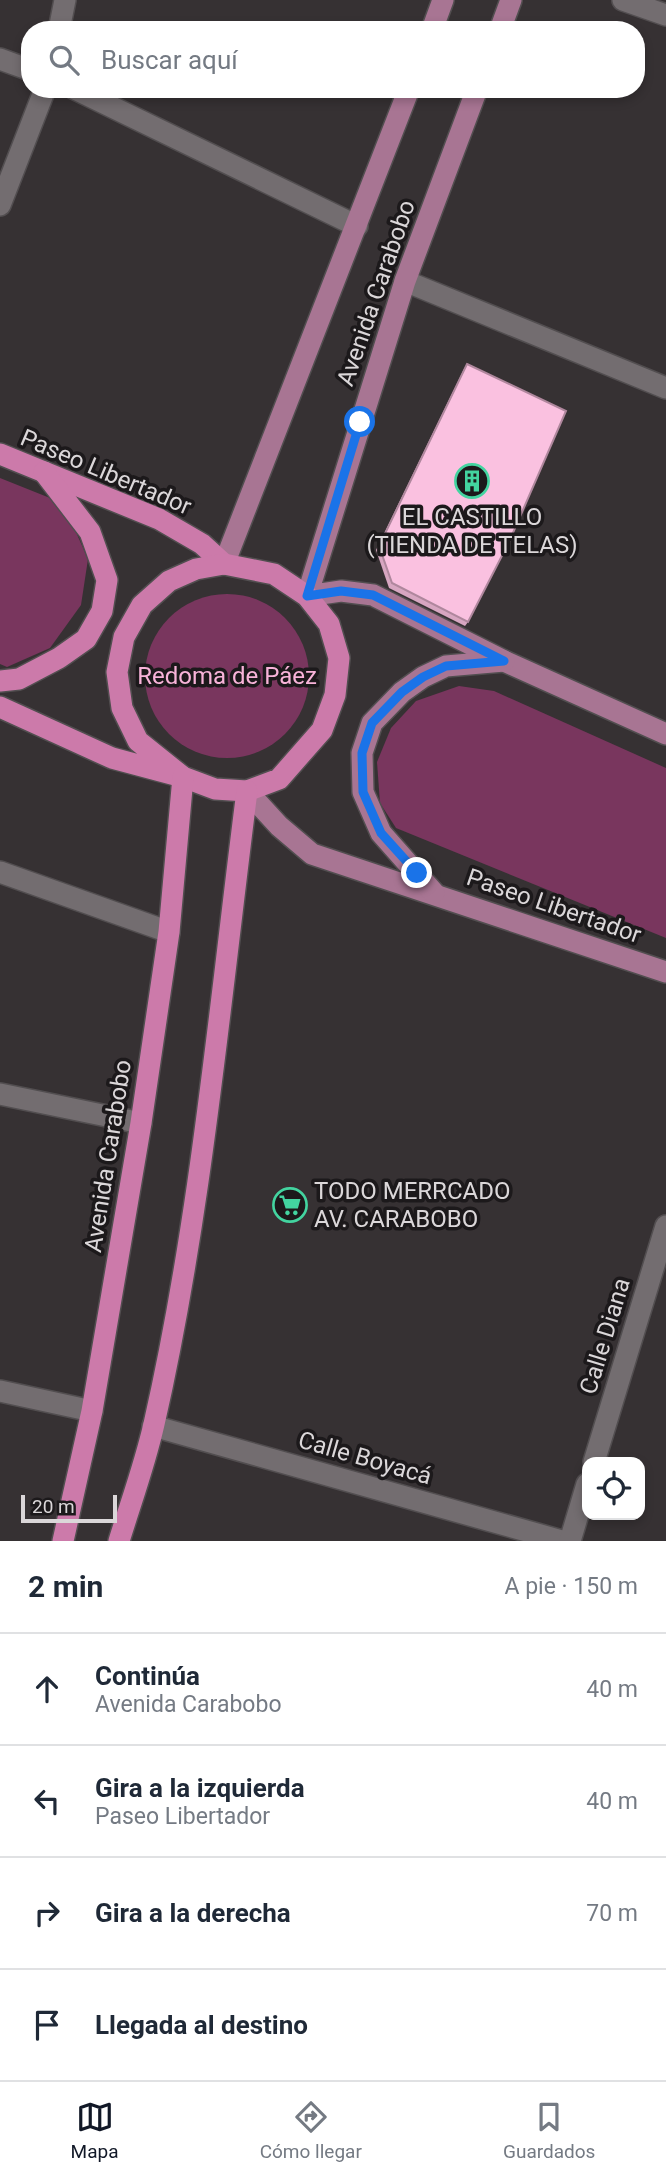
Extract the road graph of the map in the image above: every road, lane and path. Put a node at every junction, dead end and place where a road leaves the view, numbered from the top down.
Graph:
1 (65, 0) edge
2 (443, 0) edge
3 (511, 0) edge
4 (624, 0) edge
5 (666, 15) edge
6 (61, 21) edge
7 (435, 21) edge
8 (503, 21) edge
9 (0, 59) edge
10 (21, 67) edge
11 (42, 98) edge
12 (94, 98) edge
13 (406, 98) edge
14 (474, 98) edge
15 (0, 205) edge
16 (357, 226) junction
17 (405, 281) junction
18 (666, 388) edge
19 (0, 454) edge
20 (44, 472) junction
21 (224, 564) junction
22 (307, 596) junction
23 (504, 661) junction
24 (0, 681) edge
25 (0, 707) edge
26 (666, 734) edge
27 (183, 776) junction
28 (247, 791) junction
29 (0, 872) edge
30 (435, 894) junction
31 (169, 932) junction
32 (666, 972) edge
33 (0, 1094) edge
34 (141, 1123) junction
35 (666, 1226) edge
36 (0, 1391) edge
37 (92, 1411) junction
38 (153, 1426) junction
39 (596, 1457) edge
40 (582, 1501) edge
41 (63, 1541) edge
42 (119, 1541) edge
43 (562, 1541) edge
44 (570, 1541) edge

1 - 6 street
2 - 7 main road
3 - 8 main road
4 - 5 street
9 - 10 street
11 - 15 street
12 - 16 street
13 - 16 main road, Avenida Carabobo
14 - 17 main road, Avenida Carabobo
16 - 21 main road, Avenida Carabobo
17 - 18 street
17 - 22 main road, Avenida Carabobo
19 - 20 highway, Paseo Libertador
20 - 21 highway, Paseo Libertador
20 - 24 highway
21 - 22 highway
21 - 27 highway
22 - 23 main road
22 - 28 highway
23 - 26 main road
23 - 30 main road
25 - 27 highway
27 - 28 highway
27 - 31 highway, Avenida Carabobo
28 - 30 main road, Paseo Libertador
28 - 38 highway
29 - 31 street
30 - 32 main road, Paseo Libertador
31 - 34 highway, Avenida Carabobo
33 - 34 street
34 - 37 highway, Avenida Carabobo
35 - 39 street, Calle Diana
36 - 37 street
37 - 41 highway, Avenida Carabobo
38 - 42 highway
38 - 43 street, Calle Boyacá
40 - 44 street

